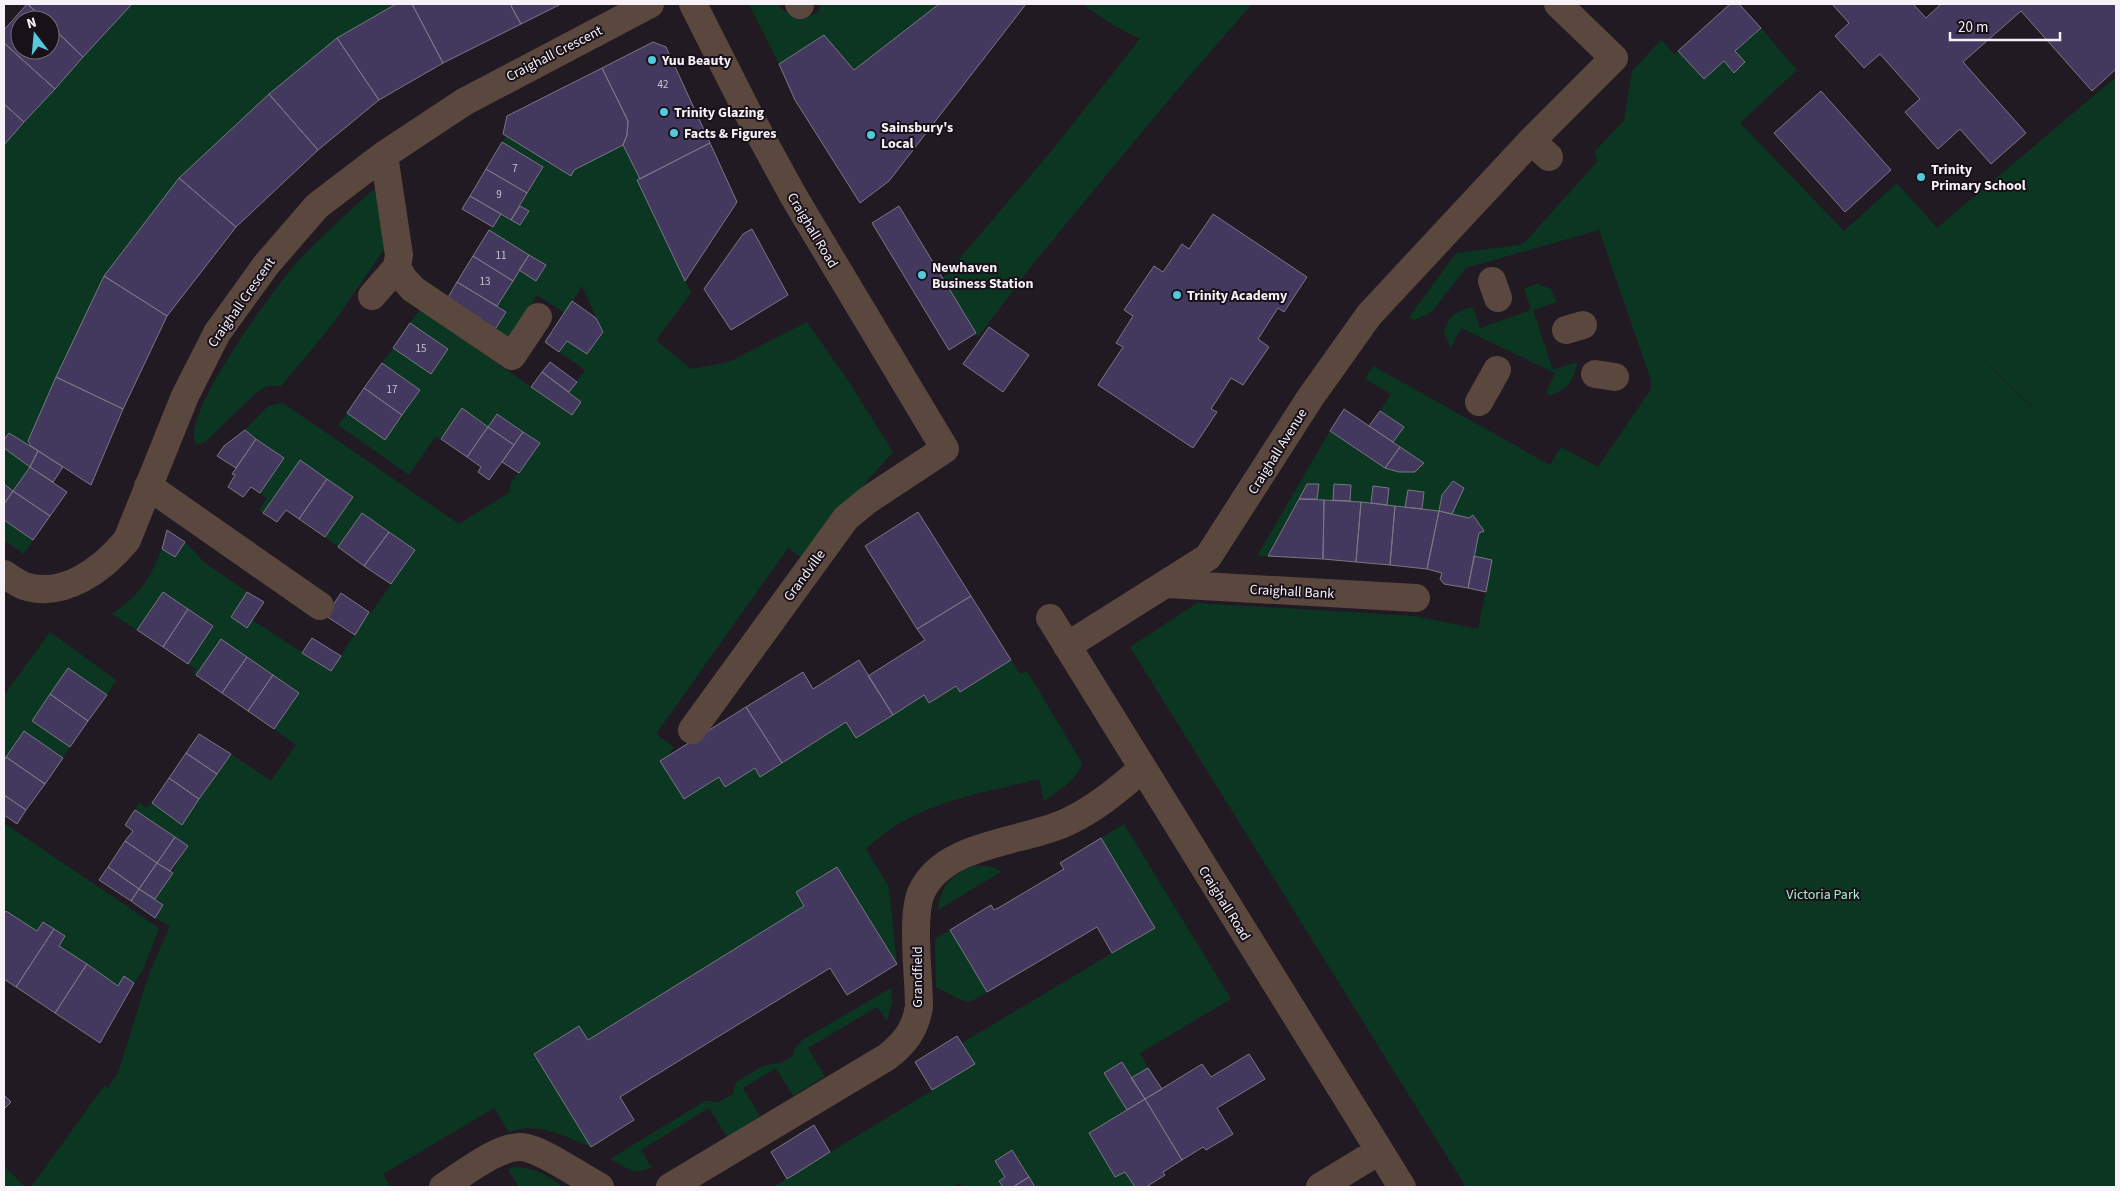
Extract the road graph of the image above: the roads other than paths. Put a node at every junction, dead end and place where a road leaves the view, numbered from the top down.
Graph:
1 (650, 4) edge
2 (693, 4) edge
3 (1558, 4) edge
4 (384, 155) junction
5 (397, 266) junction
6 (372, 296) dead end
7 (538, 317) dead end
8 (1497, 370) dead end
9 (1479, 402) dead end
10 (945, 449) joint
11 (148, 486) junction
12 (13, 579) edge
13 (1167, 584) junction
14 (1416, 598) dead end
15 (320, 606) dead end
16 (1050, 618) dead end
17 (1068, 648) junction
18 (692, 730) dead end
19 (1142, 770) junction
20 (1379, 1151) junction
21 (443, 1187) edge
22 (600, 1187) edge
23 (670, 1187) edge
24 (1320, 1187) edge
25 (1402, 1187) edge

1 - 4 street, Craighall Crescent
2 - 10 street, Craighall Road
3 - 13 street, Craighall Avenue
4 - 5 street
4 - 11 street, Craighall Crescent
5 - 6 street
5 - 7 street
8 - 9 street
10 - 18 street, Grandville
11 - 12 street, Craighall Crescent
11 - 15 street
13 - 14 street, Craighall Bank
13 - 17 street, Craighall Avenue
16 - 17 street, Craighall Road
17 - 19 street, Craighall Road
19 - 20 street, Craighall Road
19 - 23 street, Grandfield
20 - 24 street
20 - 25 street, Craighall Road
21 - 22 street

